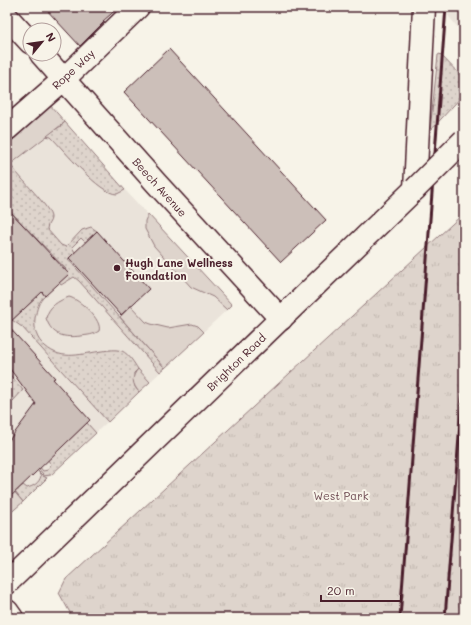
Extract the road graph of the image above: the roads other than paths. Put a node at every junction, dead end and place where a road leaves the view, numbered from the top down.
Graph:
1 (138, 7) edge
2 (424, 7) edge
3 (7, 17) edge
4 (22, 33) edge
5 (48, 62) edge
6 (64, 79) junction
7 (7, 129) edge
8 (464, 140) edge
9 (410, 194) junction
10 (281, 319) junction
11 (7, 583) edge
12 (7, 612) edge
13 (12, 618) edge

1 - 6 street, Rope Way
2 - 9 street
3 - 4 street
5 - 6 street, Beech Avenue
6 - 7 street, Rope Way
6 - 10 street, Beech Avenue
8 - 9 street, Brighton Road, bridge
9 - 10 street, Brighton Road
10 - 11 street, Brighton Road
12 - 13 street

